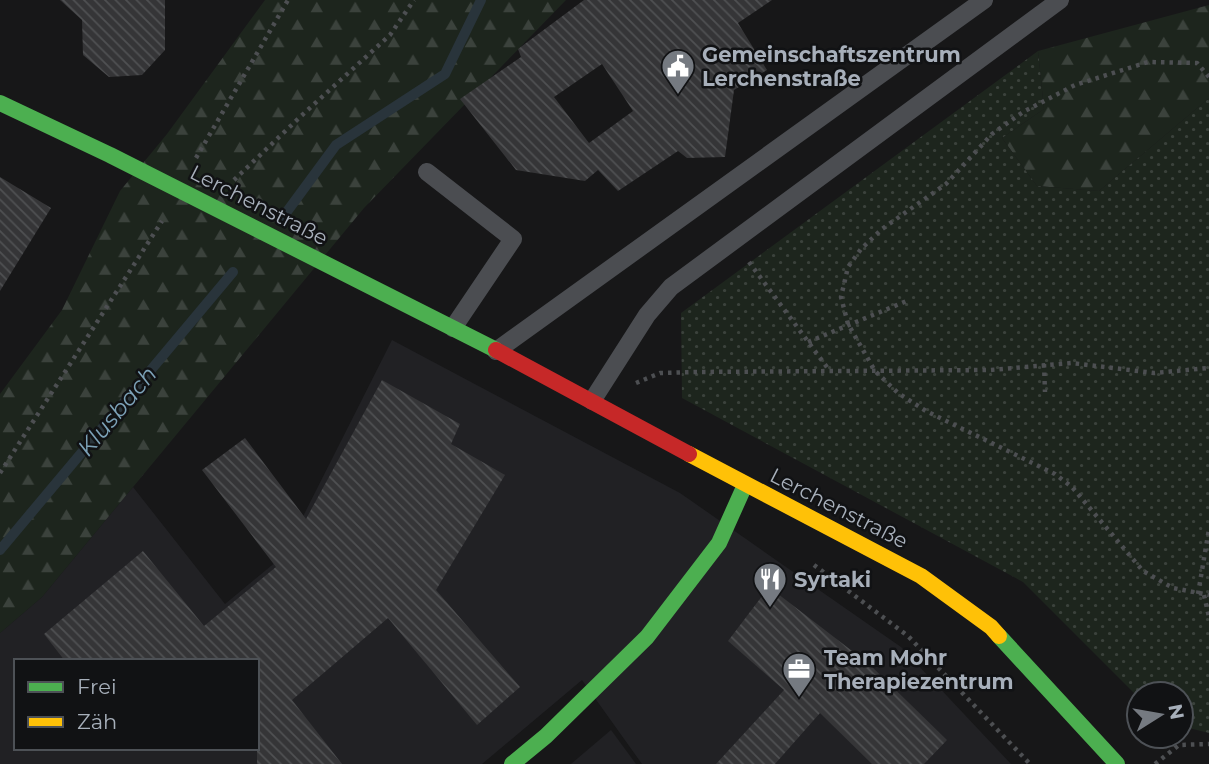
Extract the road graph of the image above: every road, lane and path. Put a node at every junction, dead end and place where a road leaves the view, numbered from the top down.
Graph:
1 (288, 0) edge
2 (414, 0) edge
3 (984, 0) edge
4 (1060, 0) edge
5 (1209, 77) edge
6 (0, 103) edge
7 (427, 172) dead end
8 (178, 191) junction
9 (210, 207) junction
10 (732, 240) junction
11 (909, 300) dead end
12 (848, 324) junction
13 (453, 328) junction
14 (808, 342) junction
15 (496, 351) junction
16 (1044, 364) junction
17 (1209, 368) edge
18 (830, 371) junction
19 (875, 371) junction
20 (1045, 392) dead end
21 (592, 401) junction
22 (0, 474) edge
23 (745, 485) junction
24 (1209, 529) edge
25 (805, 558) dead end
26 (1203, 595) edge
27 (1209, 617) edge
28 (1209, 744) edge
29 (512, 764) edge
30 (1030, 764) edge
31 (1117, 764) edge
32 (1155, 764) edge

1 - 8 path
2 - 9 path
3 - 15 lane
4 - 10 lane
5 - 12 path
6 - 8 street, Lerchenstraße
7 - 13 lane
8 - 9 street, Lerchenstraße
8 - 22 path
9 - 13 street, Lerchenstraße
10 - 14 path
10 - 21 lane
11 - 12 path
12 - 14 path
12 - 19 path
13 - 15 street, Lerchenstraße
14 - 18 path
15 - 21 street, Lerchenstraße
16 - 17 path
16 - 19 path
16 - 20 path
18 - 19 path
18 - 21 path
19 - 26 path
21 - 23 street, Lerchenstraße
23 - 29 street
23 - 31 street, Lerchenstraße
24 - 26 path
25 - 30 path
26 - 27 path
28 - 32 path

